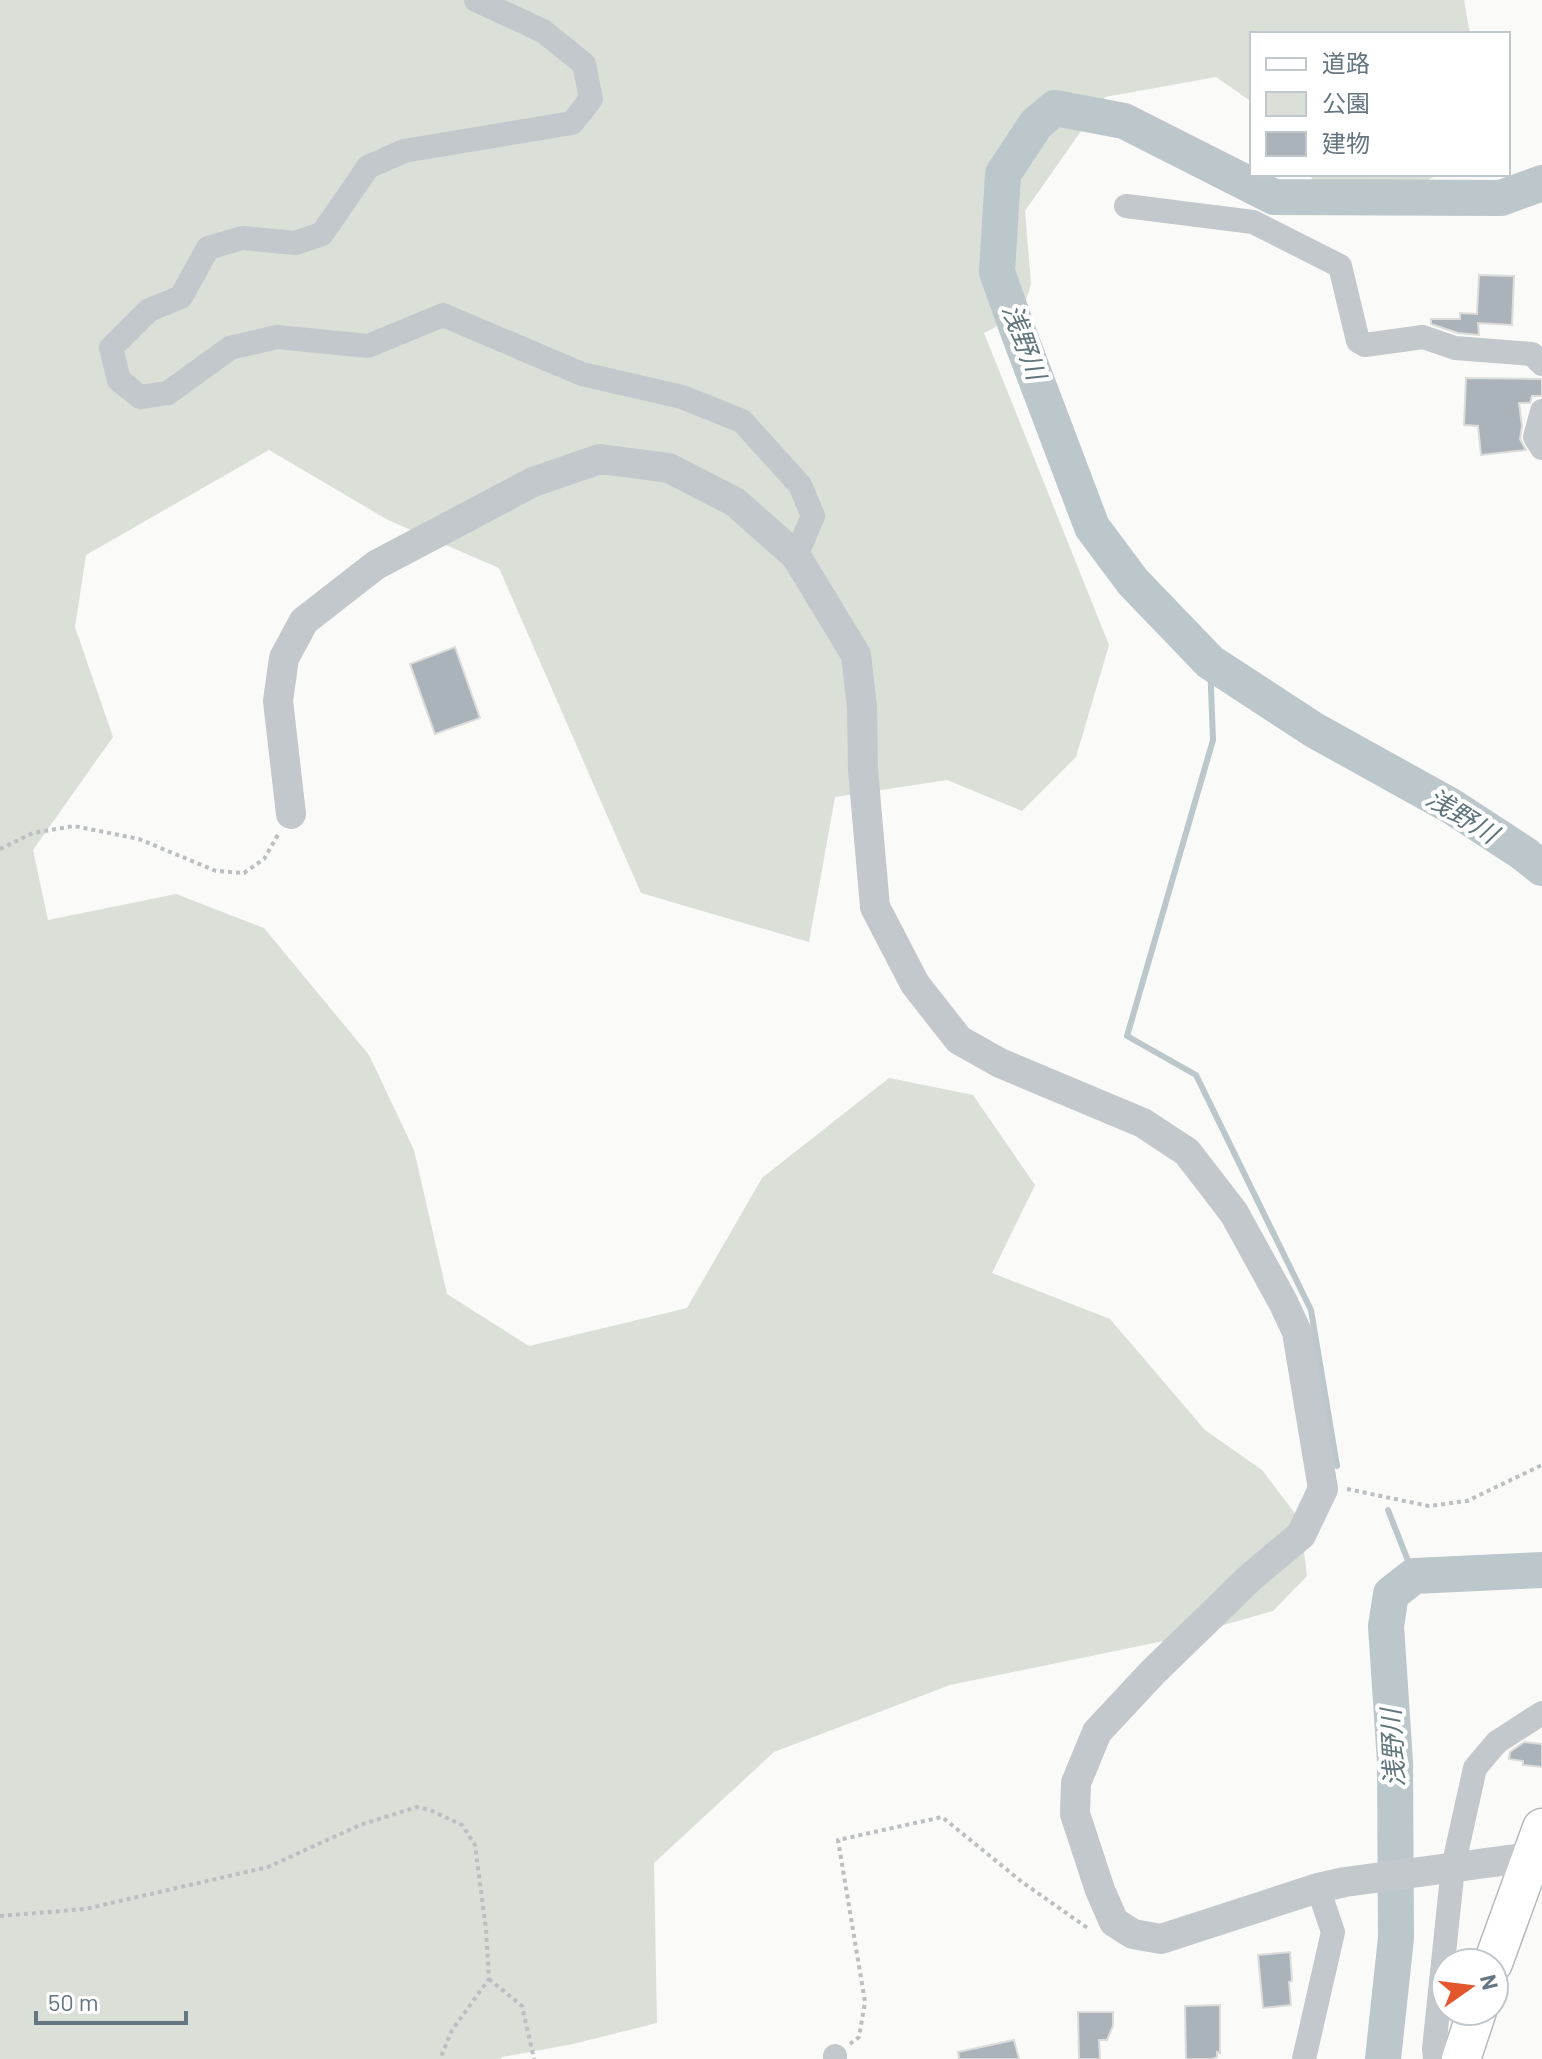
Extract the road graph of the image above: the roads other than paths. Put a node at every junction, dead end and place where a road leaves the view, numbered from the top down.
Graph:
1 (476, 0) edge
2 (1126, 206) dead end
3 (1542, 364) edge
4 (1542, 411) edge
5 (1542, 448) edge
6 (796, 556) junction
7 (291, 814) road end
8 (1542, 1713) edge
9 (1536, 1843) edge
10 (1442, 1869) junction
11 (1332, 1885) junction
12 (1499, 1947) edge
13 (1472, 2027) edge
14 (1304, 2059) edge
15 (1435, 2059) edge
16 (1461, 2059) edge

1 - 6 street
2 - 3 street
4 - 5 street
6 - 7 street
6 - 11 street
8 - 10 street
9 - 10 street
9 - 12 main road
10 - 11 street
10 - 15 street
11 - 14 street
13 - 16 main road

